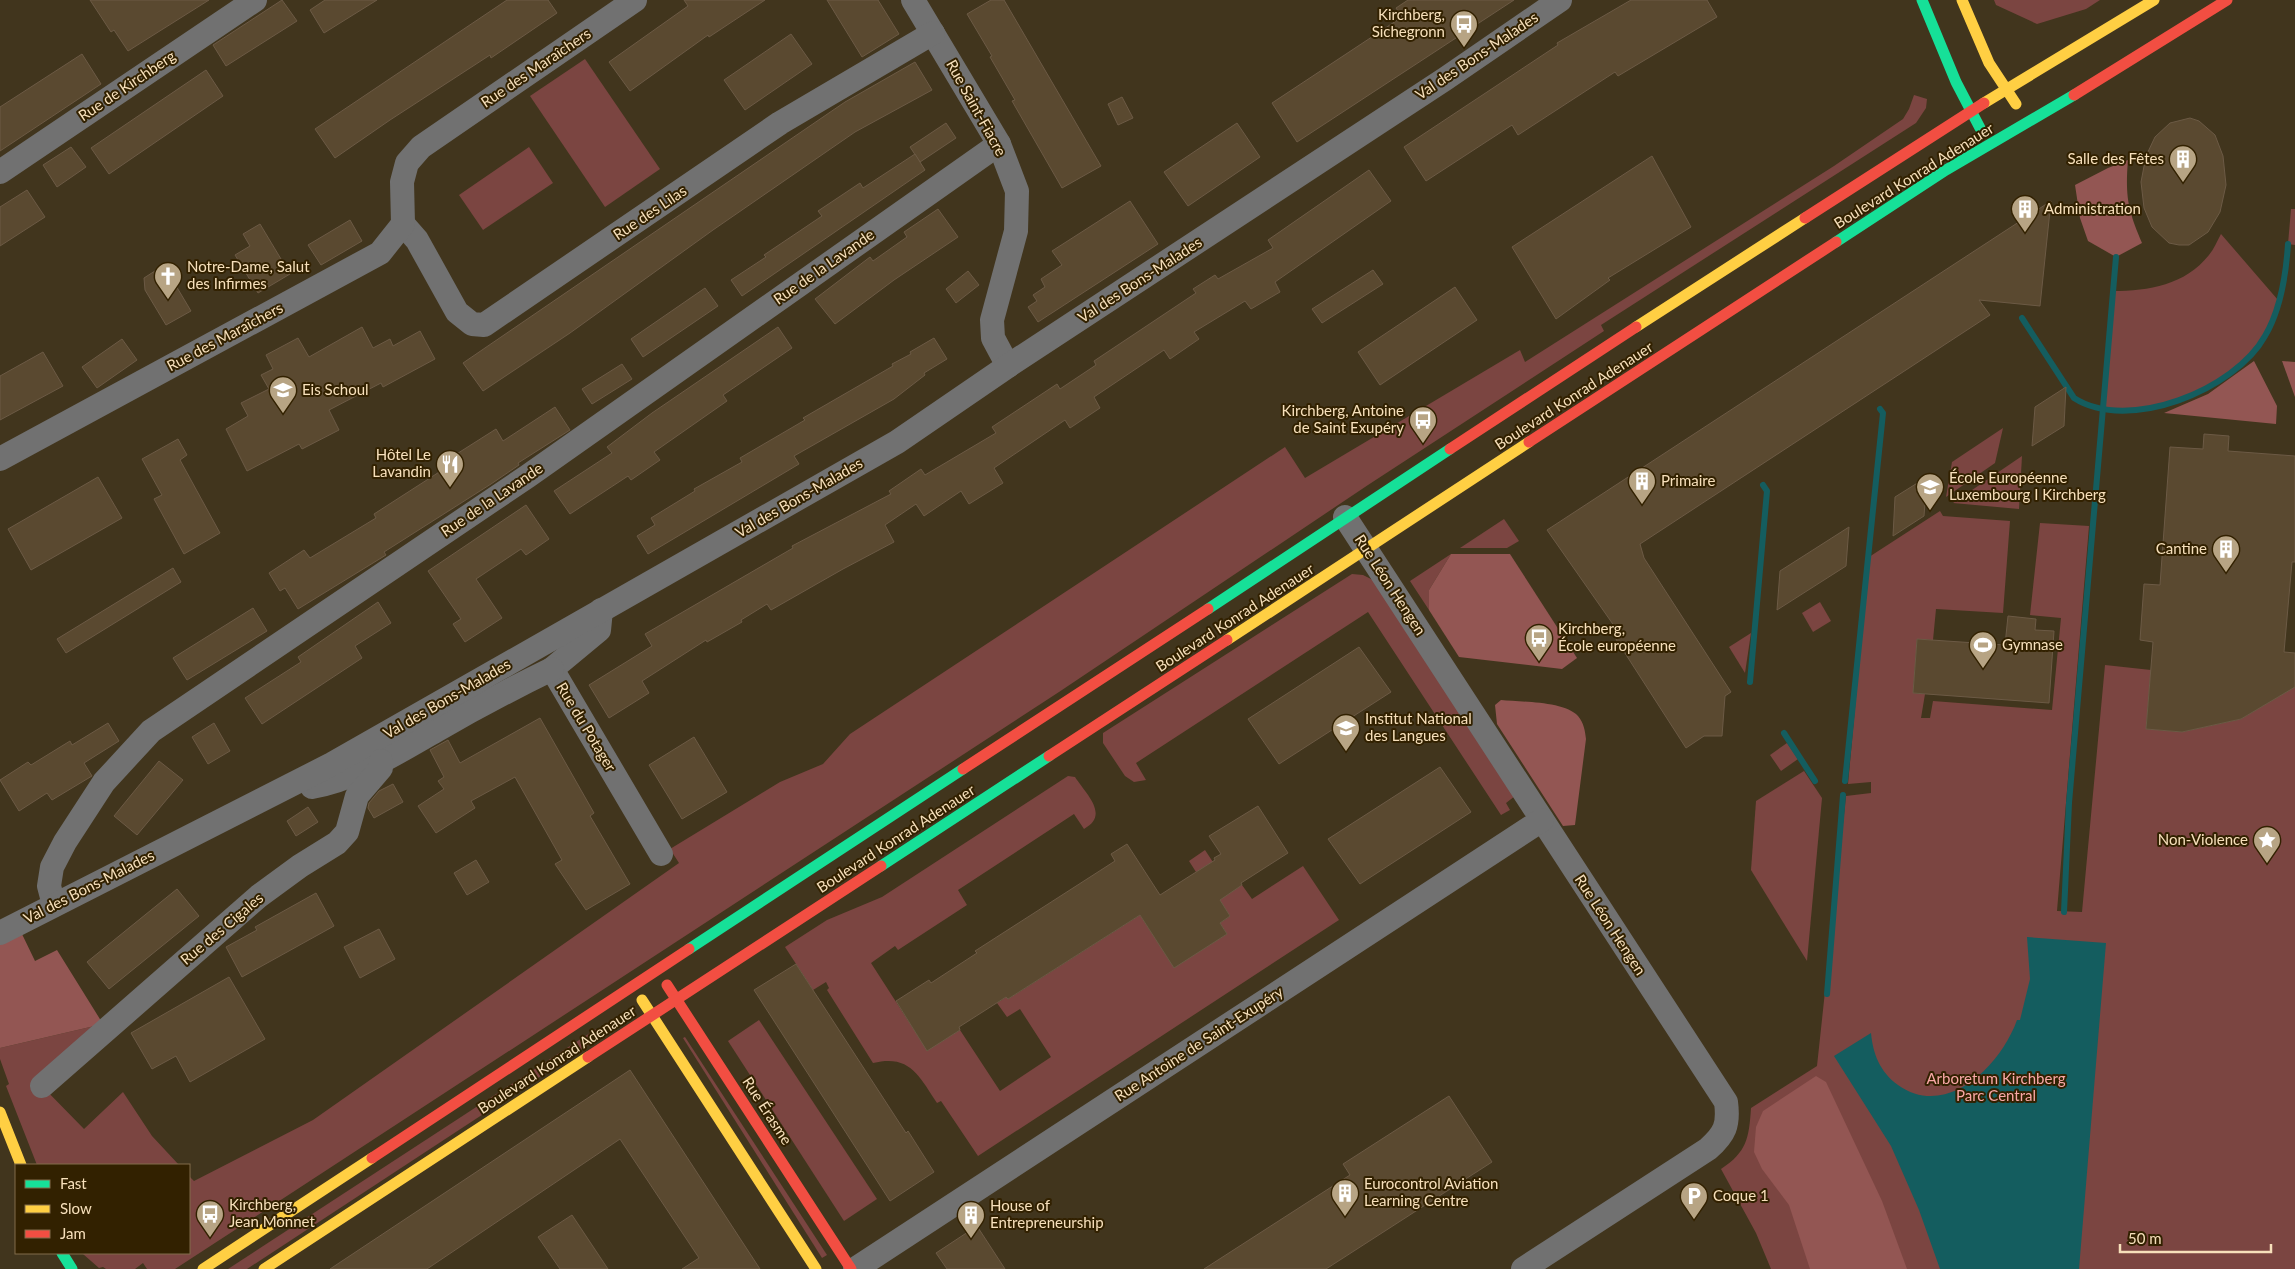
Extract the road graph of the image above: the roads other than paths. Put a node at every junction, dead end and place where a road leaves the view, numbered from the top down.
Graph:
1 (255, 0) edge
2 (635, 0) edge
3 (913, 0) edge
4 (1560, 0) edge
5 (1922, 0) edge
6 (1962, 0) edge
7 (2154, 0) edge
8 (2227, 0) edge
9 (933, 33) junction
10 (2006, 90) junction
11 (1970, 112) junction
12 (2027, 123) junction
13 (999, 144) junction
14 (1990, 145) junction
15 (0, 172) edge
16 (403, 224) junction
17 (1008, 366) junction
18 (0, 459) edge
19 (1345, 517) junction
20 (1367, 550) junction
21 (601, 610) junction
22 (552, 669) junction
23 (381, 761) junction
24 (273, 794) junction
25 (1542, 820) junction
26 (661, 854) dead end
27 (54, 904) junction
28 (0, 933) edge
29 (658, 970) junction
30 (633, 986) junction
31 (677, 1000) junction
32 (652, 1016) junction
33 (42, 1086) dead end
34 (0, 1112) edge
35 (21, 1164) edge
36 (63, 1254) edge
37 (72, 1269) edge
38 (203, 1269) edge
39 (264, 1269) edge
40 (816, 1269) edge
41 (853, 1269) edge
42 (1523, 1269) edge

1 - 15 street, Rue de Kirchberg
2 - 16 street, Rue des Maraîchers
3 - 9 street, Rue Saint-Fiacre
4 - 17 street, Val des Bons-Malades
5 - 11 main road
6 - 10 main road
7 - 10 main road, Boulevard Konrad Adenauer
8 - 12 main road, Boulevard Konrad Adenauer
9 - 13 street, Rue Saint-Fiacre
9 - 16 street, Rue des Lilas
10 - 11 main road, Boulevard Konrad Adenauer
10 - 12 main road
11 - 14 main road
11 - 19 main road, Boulevard Konrad Adenauer
12 - 14 main road, Boulevard Konrad Adenauer
13 - 17 street, Rue Saint-Fiacre
13 - 27 street, Rue de la Lavande
14 - 20 main road, Boulevard Konrad Adenauer
16 - 18 street, Rue des Maraîchers
17 - 21 street, Val des Bons-Malades
19 - 20 street, Rue Léon Hengen
19 - 29 main road, Boulevard Konrad Adenauer
20 - 25 street, Rue Léon Hengen
20 - 31 main road, Boulevard Konrad Adenauer
21 - 22 street, Rue du Potager
21 - 24 street, Val des Bons-Malades
22 - 23 street
22 - 26 street, Rue du Potager
23 - 24 street
23 - 33 street, Rue des Cigales
24 - 27 street, Val des Bons-Malades
25 - 41 street, Rue Antoine de Saint-Exupéry
25 - 42 street, Rue Léon Hengen
27 - 28 street, Val des Bons-Malades
29 - 30 main road, Boulevard Konrad Adenauer
29 - 31 main road, Rue Érasme
30 - 32 main road
30 - 38 main road, Boulevard Konrad Adenauer
31 - 32 main road, Boulevard Konrad Adenauer
31 - 41 main road, Rue Érasme
32 - 39 main road, Boulevard Konrad Adenauer
32 - 40 main road
34 - 35 main road
36 - 37 main road

